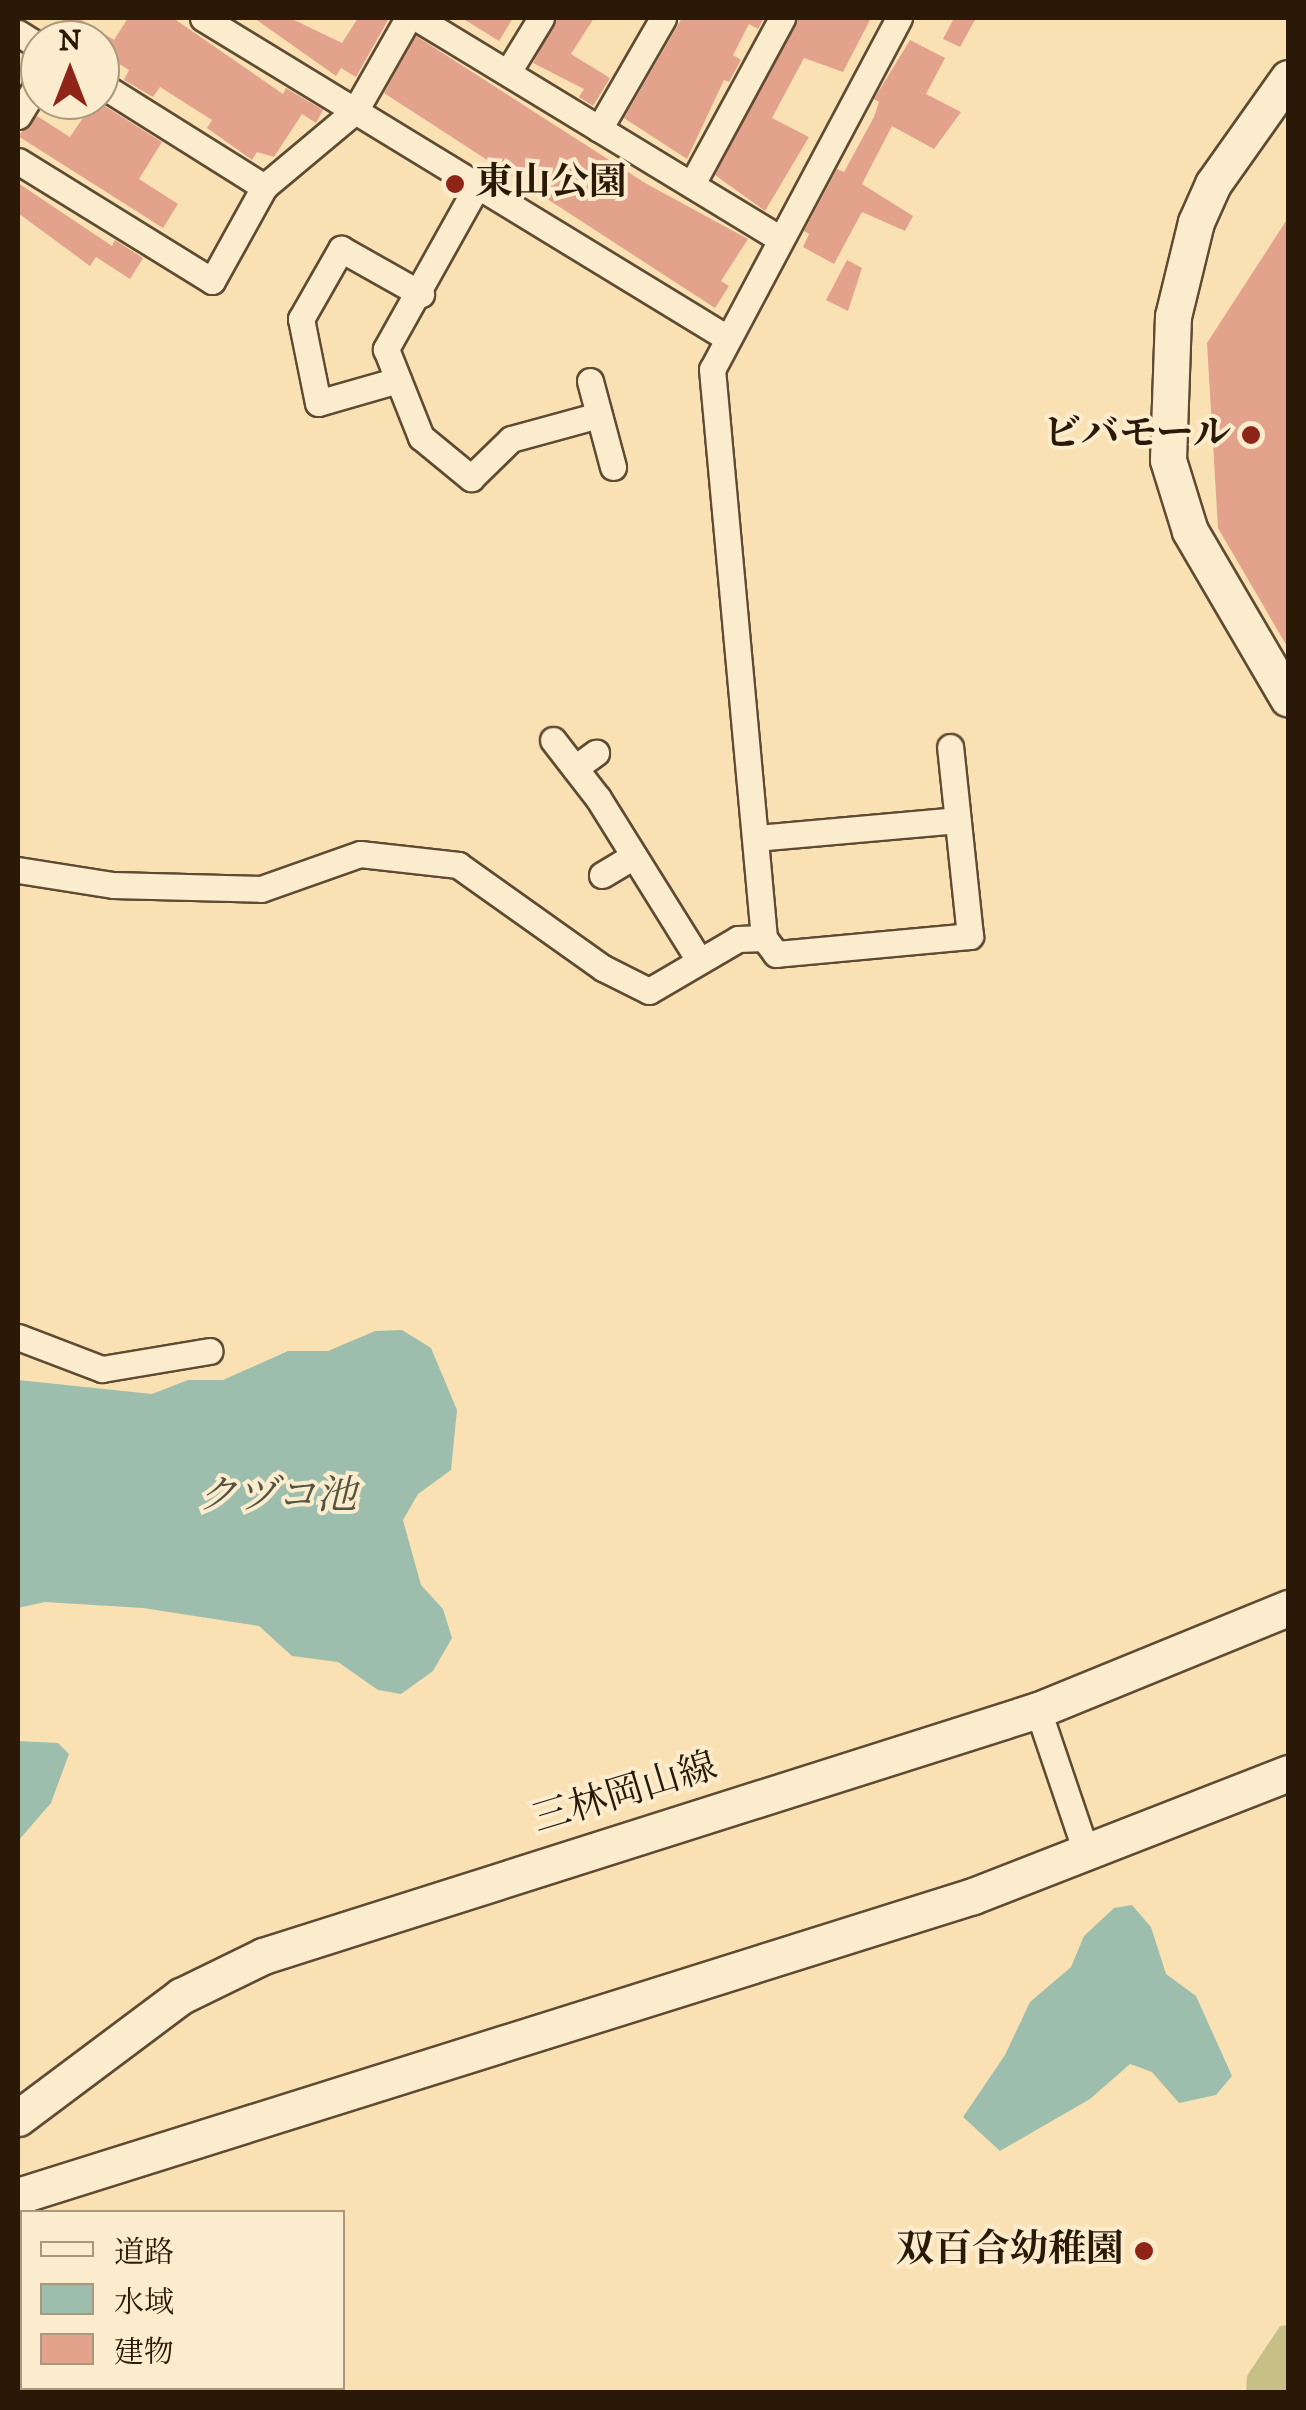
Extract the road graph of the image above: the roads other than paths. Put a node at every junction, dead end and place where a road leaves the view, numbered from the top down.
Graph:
1 (203, 18) edge
2 (408, 18) edge
3 (417, 18) edge
4 (541, 18) edge
5 (663, 18) edge
6 (782, 18) edge
7 (900, 18) edge
8 (508, 72) junction
9 (1288, 78) edge
10 (120, 97) edge
11 (355, 112) junction
12 (599, 130) junction
13 (18, 161) edge
14 (692, 184) junction
15 (477, 186) junction
16 (264, 187) junction
17 (778, 237) junction
18 (421, 294) junction
19 (724, 336) junction
20 (398, 380) junction
21 (590, 381) dead end
22 (600, 416) junction
23 (613, 466) dead end
24 (1288, 699) edge
25 (553, 740) dead end
26 (950, 746) dead end
27 (957, 820) junction
28 (756, 838) junction
29 (634, 856) junction
30 (18, 870) edge
31 (602, 875) dead end
32 (764, 938) junction
33 (698, 960) junction
34 (18, 1337) edge
35 (210, 1351) dead end
36 (1288, 1608) edge
37 (1038, 1710) junction
38 (1288, 1773) edge
39 (1087, 1855) junction
40 (18, 2118) edge
41 (18, 2196) edge

1 - 11 street
2 - 11 street
3 - 8 street
4 - 8 street
5 - 12 street
6 - 14 street
7 - 17 street
8 - 12 street
9 - 24 main road
10 - 16 street
11 - 15 street
11 - 16 street
12 - 14 street
13 - 16 street
14 - 17 street
15 - 18 street
15 - 19 street
17 - 19 street
18 - 20 street
18 - 20 street
19 - 28 street
20 - 22 street
21 - 22 street
22 - 23 street
25 - 29 street
26 - 27 street
27 - 28 street
27 - 32 street
28 - 32 street
29 - 31 street
29 - 33 street
30 - 33 street
32 - 33 street
34 - 35 street
36 - 37 main road, 三林岡山線
37 - 39 street
37 - 40 main road, 三林岡山線
38 - 39 main road
39 - 41 main road

